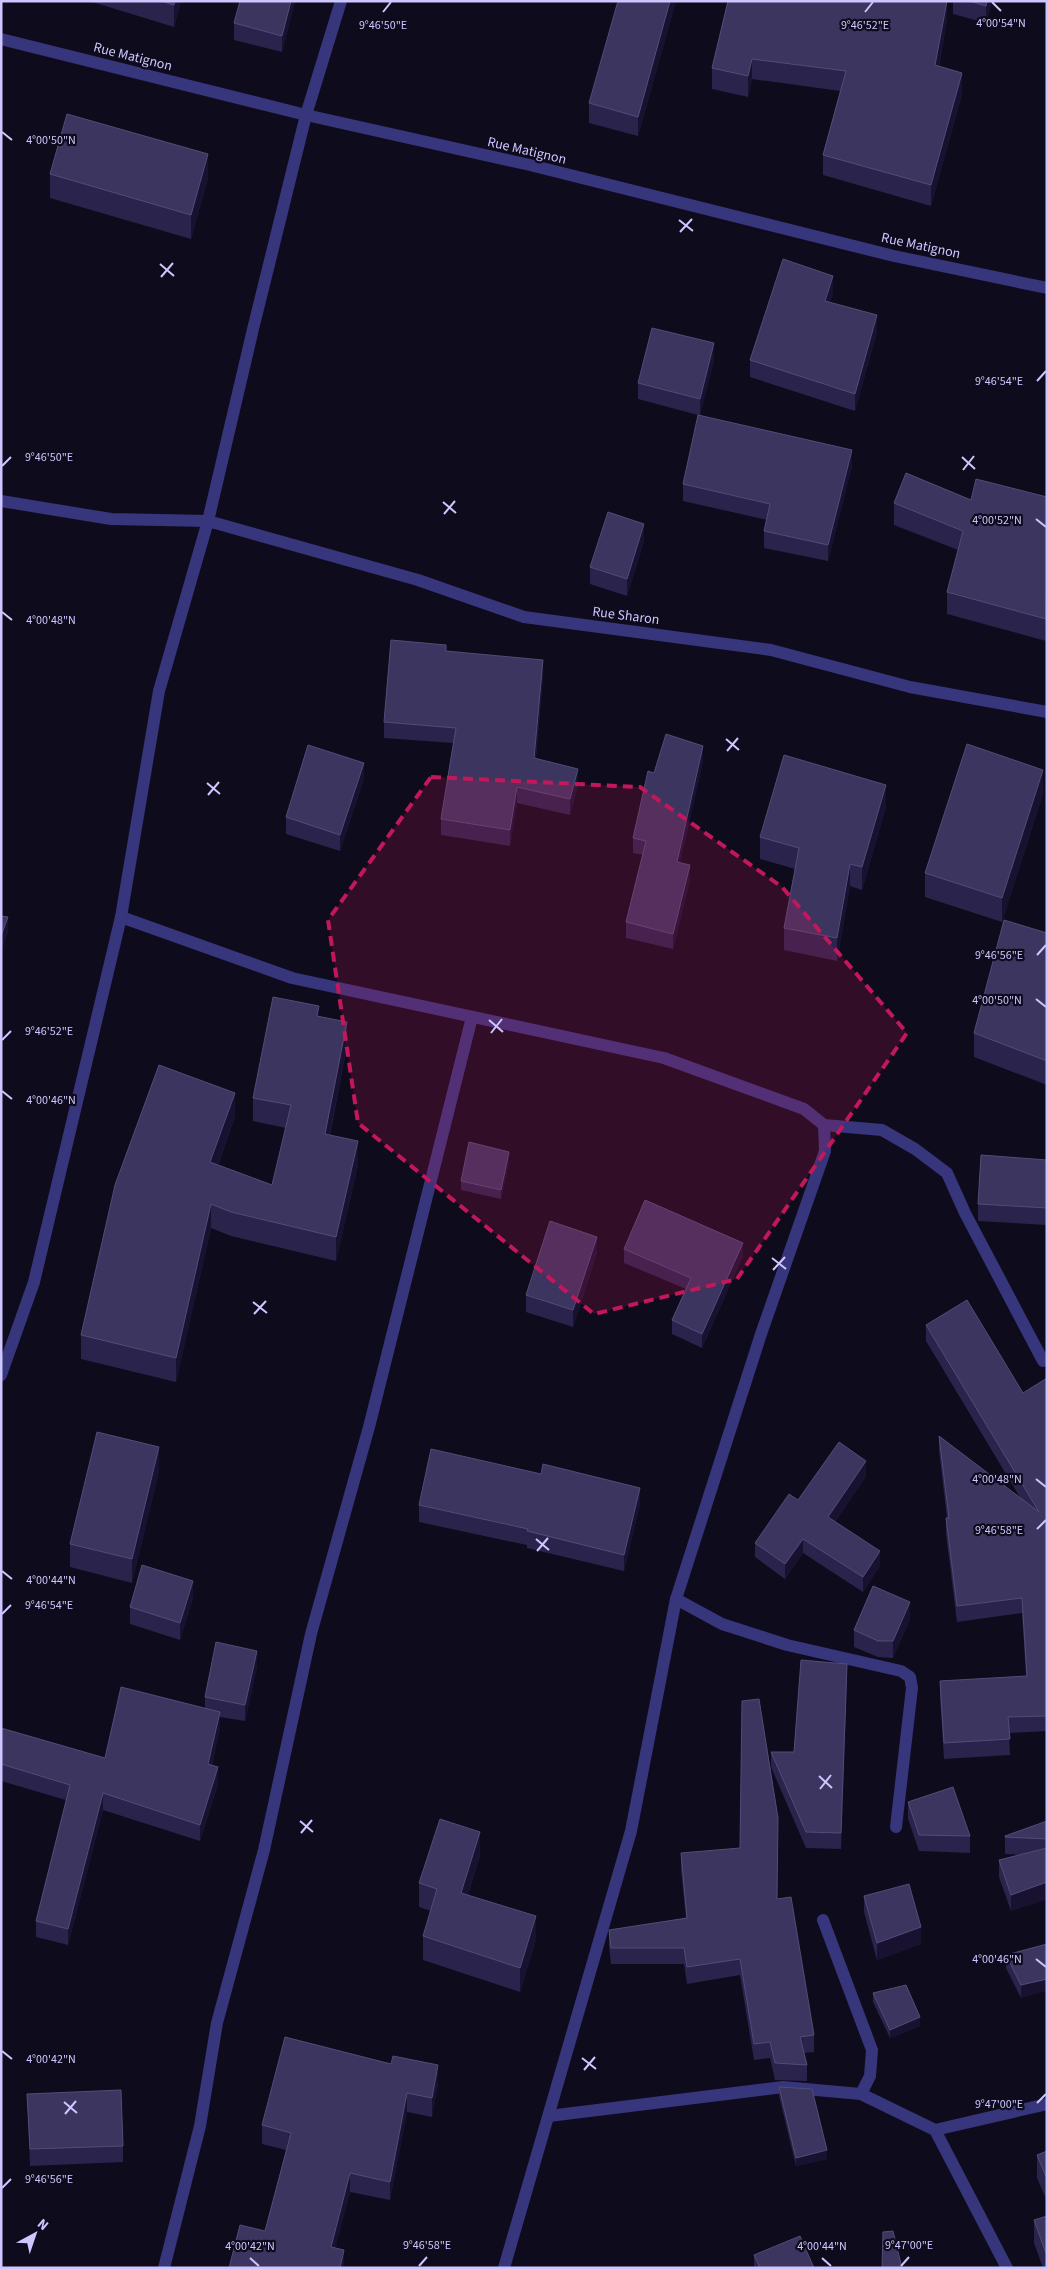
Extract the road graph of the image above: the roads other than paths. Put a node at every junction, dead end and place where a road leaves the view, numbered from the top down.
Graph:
1 (341, 1) edge
2 (1, 39) edge
3 (306, 115) junction
4 (1047, 288) edge
5 (1, 501) edge
6 (208, 521) junction
7 (1047, 712) edge
8 (121, 917) junction
9 (472, 1017) junction
10 (824, 1125) junction
11 (4, 1360) edge
12 (1043, 1361) dead end
13 (1, 1375) edge
14 (676, 1600) junction
15 (896, 1827) dead end
16 (823, 1920) dead end
17 (861, 2094) junction
18 (1047, 2104) edge
19 (549, 2116) junction
20 (935, 2130) junction
21 (164, 2268) edge
22 (504, 2268) edge
23 (1008, 2268) edge

1 - 3 street
2 - 3 street, Rue Matignon
3 - 4 street, Rue Matignon
3 - 6 street
5 - 6 street, Rue Sharon
6 - 7 street, Rue Sharon
6 - 8 street
8 - 9 street
8 - 11 street
9 - 10 street
9 - 21 street
10 - 12 street
10 - 14 street
11 - 13 street
14 - 15 street
14 - 19 street
16 - 17 street
17 - 19 street
17 - 20 street
18 - 20 street
19 - 22 street
20 - 23 street

